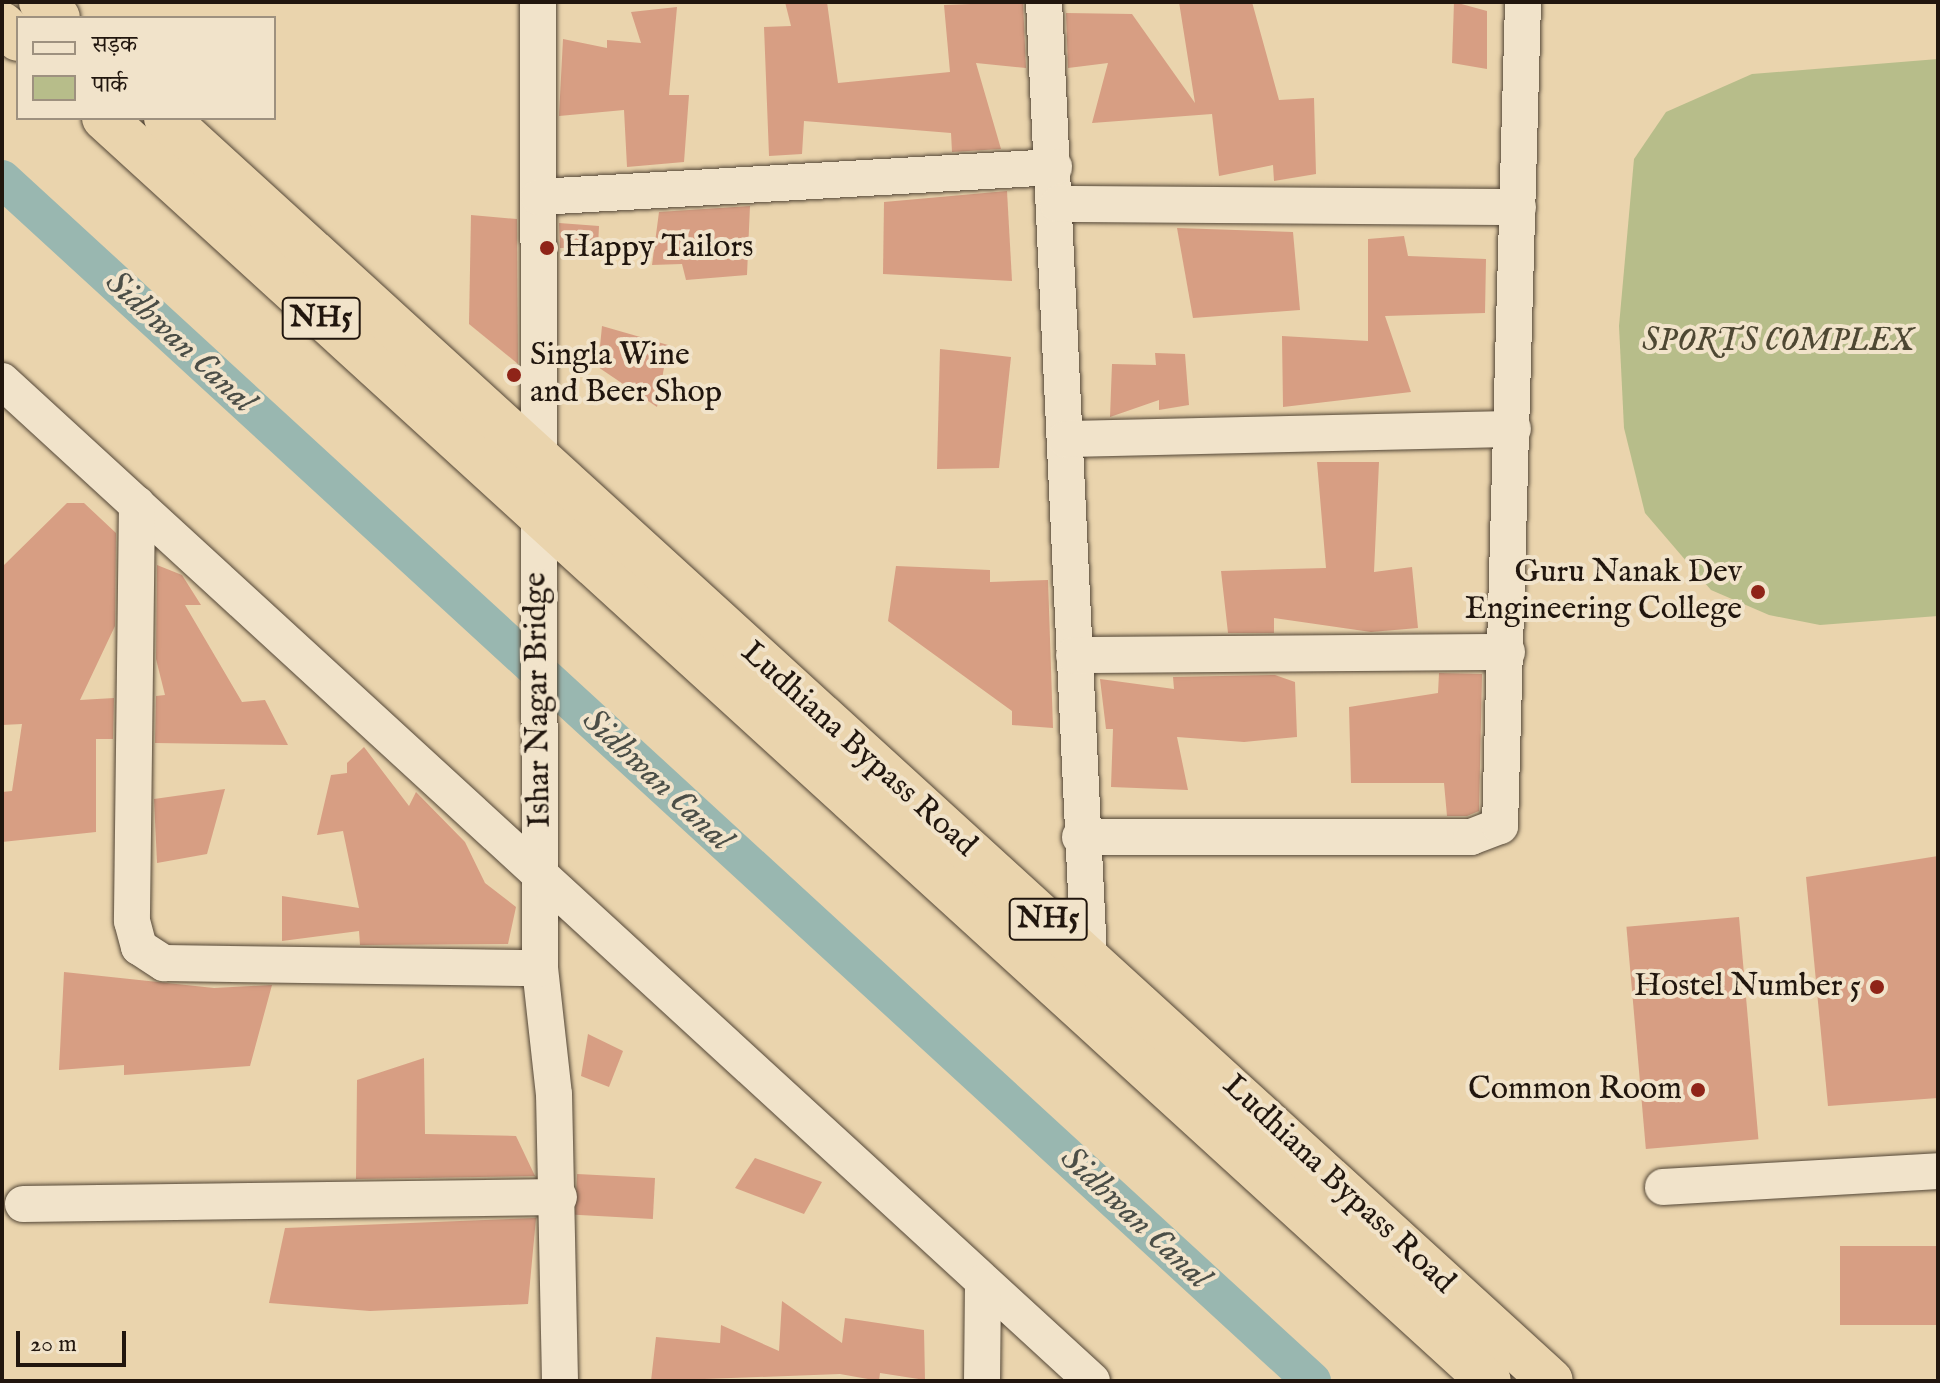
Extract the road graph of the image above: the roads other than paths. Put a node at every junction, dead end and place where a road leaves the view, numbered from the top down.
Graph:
1 (41, 2) edge
2 (538, 2) edge
3 (1044, 2) edge
4 (1523, 2) edge
5 (56, 16) edge
6 (106, 120) edge
7 (168, 120) edge
8 (1054, 167) junction
9 (539, 197) junction
10 (1058, 204) junction
11 (1518, 207) junction
12 (2, 381) edge
13 (1513, 429) junction
14 (1065, 439) junction
15 (538, 464) junction
16 (137, 504) junction
17 (538, 539) junction
18 (1507, 652) junction
19 (1074, 655) junction
20 (1080, 837) junction
21 (541, 881) junction
22 (1089, 956) junction
23 (540, 968) junction
24 (1938, 1171) edge
25 (1663, 1187) dead end
26 (559, 1197) junction
27 (23, 1204) dead end
28 (983, 1282) junction
29 (560, 1381) edge
30 (982, 1381) edge
31 (1092, 1381) edge
32 (1489, 1381) edge
33 (1551, 1381) edge

1 - 5 highway
2 - 9 street, Ishar Nagar Bridge
3 - 8 street
4 - 11 street
6 - 17 highway, Ludhiana Bypass Road / NH5
7 - 15 highway, Ludhiana Bypass Road / NH5
8 - 9 street
8 - 10 street
9 - 15 street, Ishar Nagar Bridge
10 - 11 street
10 - 14 street
11 - 13 street
12 - 16 street
13 - 14 street
13 - 18 street
14 - 19 street
15 - 17 street, Ishar Nagar Bridge
15 - 22 highway, Ludhiana Bypass Road / NH5
16 - 21 street
16 - 23 street
17 - 21 street, Ishar Nagar Bridge
17 - 32 highway, Ludhiana Bypass Road / NH5
18 - 19 street
18 - 20 street
19 - 20 street
20 - 22 street
21 - 23 street, Ishar Nagar Bridge
21 - 28 street
22 - 33 highway, Ludhiana Bypass Road / NH5
23 - 26 street, Ishar Nagar Bridge
24 - 25 street
26 - 27 street
26 - 29 street, Ishar Nagar Bridge
28 - 30 street
28 - 31 street

